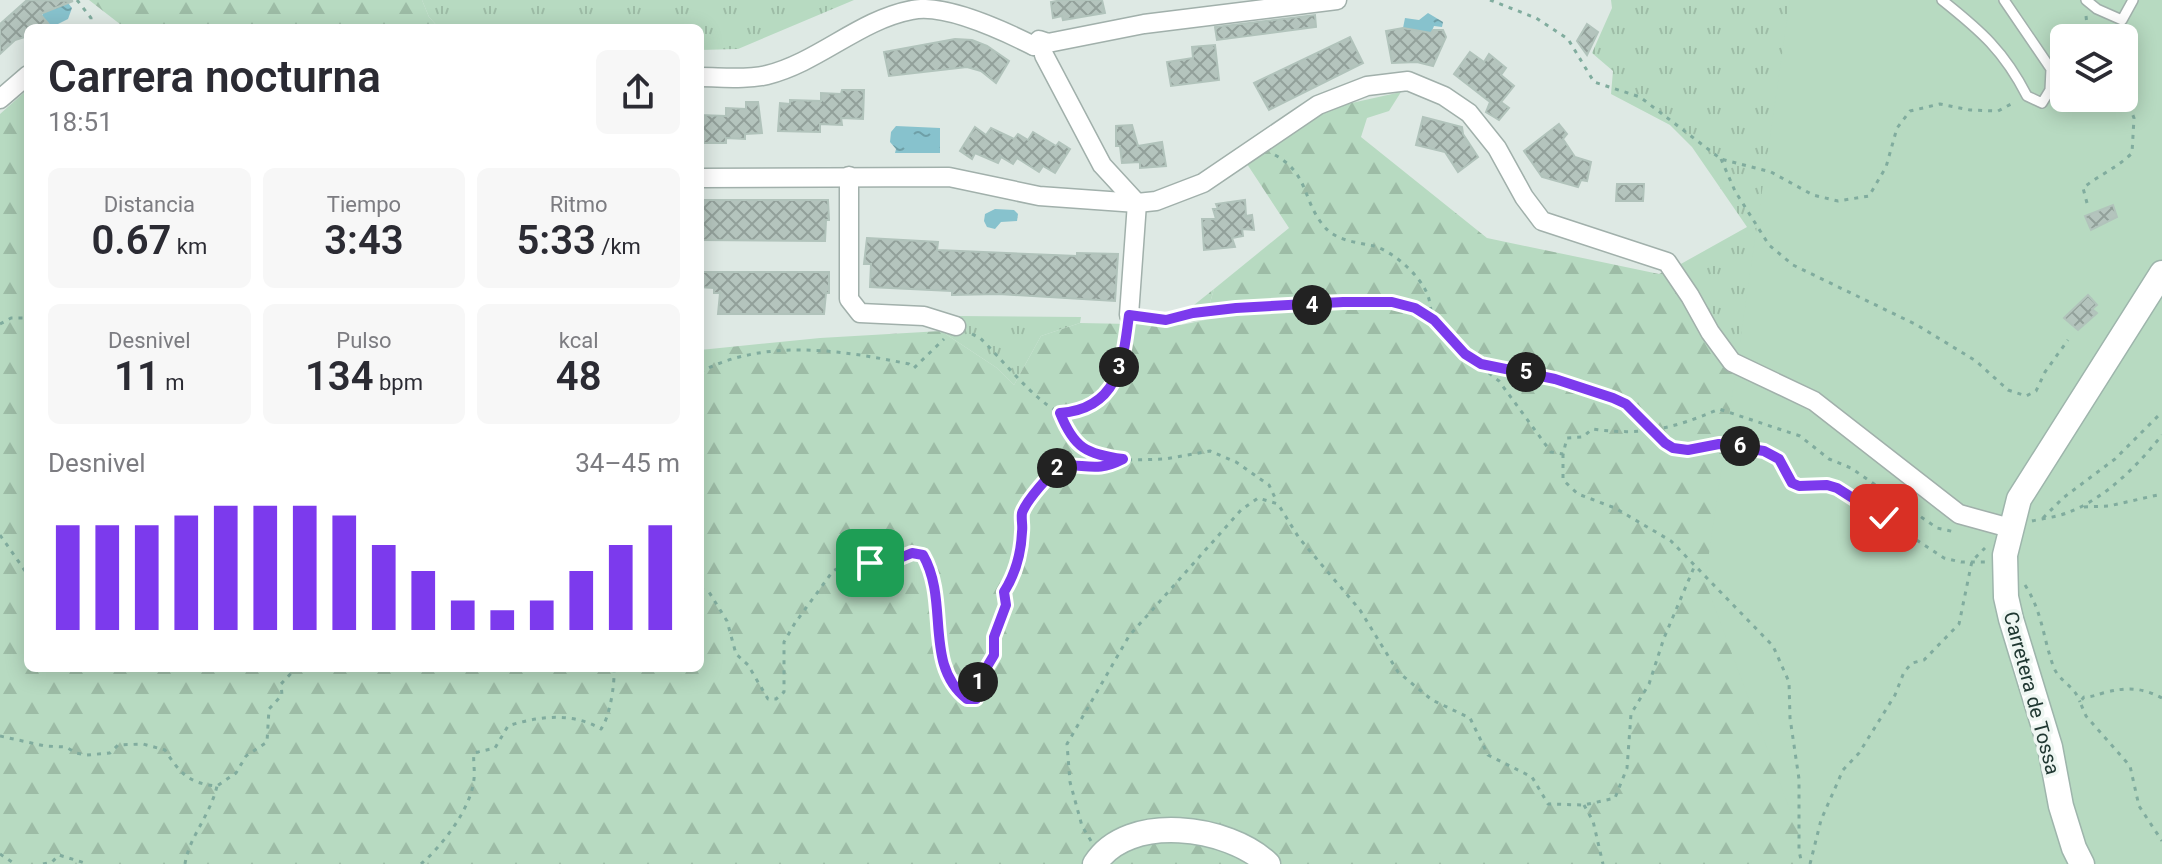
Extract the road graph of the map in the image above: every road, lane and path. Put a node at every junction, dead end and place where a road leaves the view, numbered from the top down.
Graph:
1 (77, 0) edge
2 (1337, 0) edge
3 (1490, 0) edge
4 (1942, 0) edge
5 (2004, 0) edge
6 (2086, 0) edge
7 (2133, 0) edge
8 (2086, 13) dead end
9 (91, 24) edge
10 (2087, 24) edge
11 (1042, 48) junction
12 (704, 77) edge
13 (24, 78) edge
14 (2027, 96) junction
15 (0, 99) edge
16 (2132, 112) edge
17 (1254, 146) junction
18 (1721, 159) junction
19 (849, 176) junction
20 (704, 178) edge
21 (1137, 203) junction
22 (2087, 203) dead end
23 (2162, 273) edge
24 (1129, 315) junction
25 (24, 318) edge
26 (1434, 320) junction
27 (0, 324) edge
28 (956, 326) junction
29 (2068, 340) dead end
30 (1481, 364) junction
31 (704, 370) edge
32 (2162, 412) edge
33 (1060, 413) junction
34 (1653, 431) junction
35 (2162, 435) edge
36 (1563, 454) junction
37 (1123, 459) junction
38 (2162, 494) edge
39 (1278, 504) junction
40 (2080, 507) junction
41 (2010, 528) junction
42 (1963, 533) dead end
43 (0, 535) edge
44 (1972, 562) junction
45 (1695, 565) junction
46 (2005, 566) junction
47 (24, 569) edge
48 (704, 590) edge
49 (292, 672) edge
50 (614, 672) edge
51 (2162, 698) edge
52 (2080, 702) junction
53 (0, 736) edge
54 (217, 786) junction
55 (1584, 805) junction
56 (2162, 841) edge
57 (0, 854) edge
58 (1098, 860) edge
59 (15, 864) edge
60 (43, 864) edge
61 (88, 864) edge
62 (185, 864) edge
63 (421, 864) edge
64 (1268, 864) edge
65 (1603, 864) edge
66 (1802, 864) edge
67 (1810, 864) edge
68 (2082, 864) edge

1 - 9 path
2 - 11 street
3 - 18 path
4 - 14 lane
5 - 14 lane
6 - 7 lane
8 - 10 path
11 - 12 street
11 - 21 street
13 - 15 street
14 - 18 path
16 - 22 path
17 - 21 street
17 - 26 path
17 - 41 street
18 - 29 path
19 - 20 street
19 - 21 street
19 - 28 street
21 - 24 street
23 - 41 main road, Carretera de Tossa
24 - 26 path
24 - 33 path
25 - 27 path
26 - 30 path
28 - 31 path
28 - 33 path
30 - 34 path
30 - 36 path
32 - 40 path
33 - 37 path
34 - 36 path
34 - 42 path
34 - 44 path
35 - 40 path
36 - 45 path
37 - 39 path
37 - 48 path
38 - 40 path
39 - 55 path
39 - 58 path
41 - 44 path
41 - 46 main road, Carretera de Tossa
43 - 47 path
44 - 46 path
44 - 67 path
45 - 55 path
45 - 66 path
46 - 52 path
46 - 68 main road, Carretera de Tossa
49 - 54 path
50 - 63 path
51 - 52 path
52 - 56 path
53 - 54 path
54 - 62 path
55 - 65 path
57 - 59 path
58 - 64 main road
60 - 61 path

